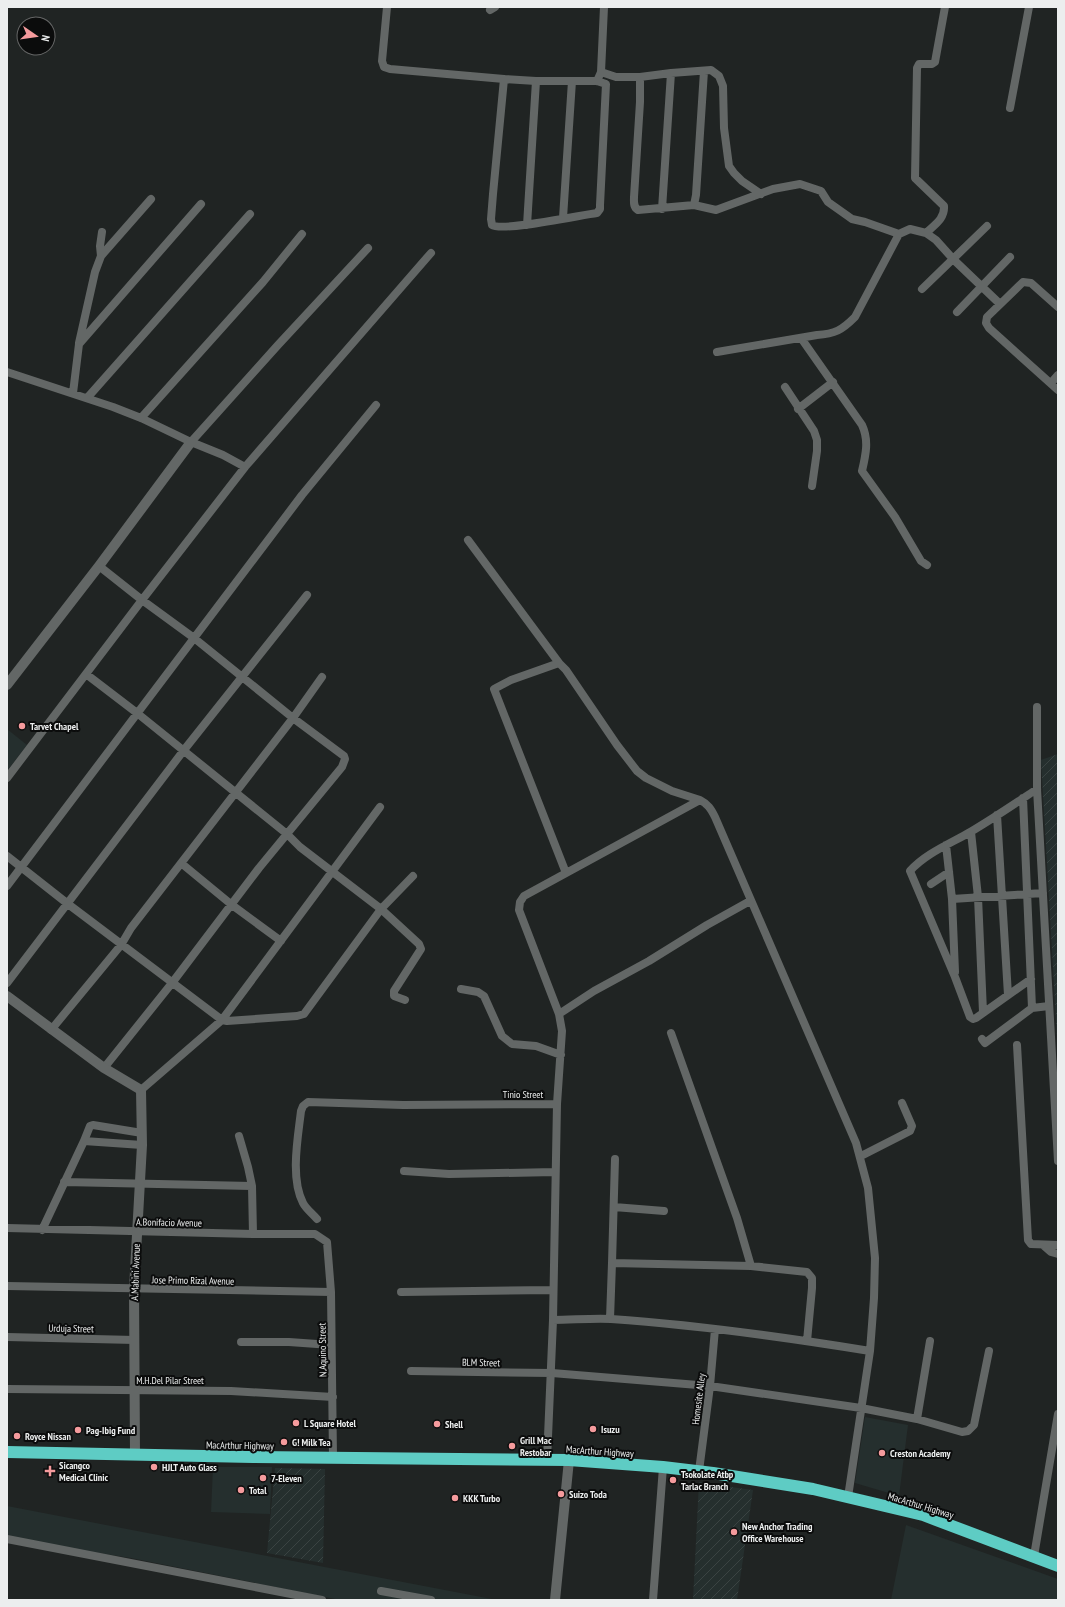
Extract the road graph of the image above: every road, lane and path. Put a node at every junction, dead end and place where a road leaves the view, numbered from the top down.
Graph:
1 (387, 7) edge
2 (604, 7) edge
3 (945, 7) edge
4 (1029, 7) edge
5 (704, 71) junction
6 (601, 72) junction
7 (670, 73) junction
8 (640, 77) junction
9 (504, 79) junction
10 (536, 81) junction
11 (572, 81) junction
12 (597, 81) junction
13 (1010, 108) dead end
14 (761, 194) junction
15 (151, 199) dead end
16 (201, 204) dead end
17 (694, 205) junction
18 (662, 208) junction
19 (250, 214) dead end
20 (563, 218) junction
21 (527, 225) junction
22 (987, 226) dead end
23 (102, 232) dead end
24 (926, 233) junction
25 (302, 234) dead end
26 (899, 234) junction
27 (368, 248) dead end
28 (431, 252) dead end
29 (101, 256) junction
30 (1010, 257) dead end
31 (954, 260) junction
32 (983, 286) junction
33 (922, 289) dead end
34 (1000, 304) junction
35 (1058, 307) edge
36 (957, 312) dead end
37 (801, 338) junction
38 (79, 344) junction
39 (717, 352) dead end
40 (7, 372) edge
41 (1058, 375) edge
42 (833, 382) junction
43 (1051, 383) junction
44 (785, 387) dead end
45 (1058, 390) edge
46 (73, 393) junction
47 (88, 398) junction
48 (376, 405) dead end
49 (798, 409) junction
50 (141, 418) junction
51 (191, 442) junction
52 (245, 467) junction
53 (812, 486) dead end
54 (468, 540) dead end
55 (928, 565) dead end
56 (99, 566) junction
57 (307, 595) dead end
58 (142, 600) junction
59 (194, 638) junction
60 (559, 663) junction
61 (86, 674) junction
62 (242, 677) junction
63 (322, 678) dead end
64 (7, 685) edge
65 (1037, 707) dead end
66 (137, 713) junction
67 (293, 718) junction
68 (184, 750) junction
69 (7, 778) edge
70 (1037, 789) junction
71 (236, 793) junction
72 (1023, 798) junction
73 (700, 800) junction
74 (380, 807) dead end
75 (997, 815) junction
76 (971, 832) junction
77 (287, 834) junction
78 (946, 845) junction
79 (7, 856) edge
80 (181, 863) junction
81 (22, 866) junction
82 (332, 872) junction
83 (949, 872) junction
84 (566, 873) junction
85 (413, 876) dead end
86 (931, 884) dead end
87 (7, 886) edge
88 (1043, 893) junction
89 (1028, 894) junction
90 (1002, 896) junction
91 (978, 897) junction
92 (952, 899) junction
93 (750, 901) junction
94 (68, 904) junction
95 (232, 905) junction
96 (381, 909) junction
97 (281, 941) junction
98 (121, 945) junction
99 (955, 977) junction
100 (1031, 979) junction
101 (7, 983) edge
102 (172, 983) junction
103 (461, 989) dead end
104 (1008, 995) junction
105 (7, 996) edge
106 (405, 1000) dead end
107 (1049, 1006) junction
108 (1032, 1008) junction
109 (984, 1012) junction
110 (559, 1014) junction
111 (222, 1020) junction
112 (51, 1030) junction
113 (671, 1033) dead end
114 (982, 1039) dead end
115 (1017, 1045) dead end
116 (561, 1055) junction
117 (104, 1068) junction
118 (141, 1090) junction
119 (902, 1103) dead end
120 (557, 1104) junction
121 (142, 1133) junction
122 (239, 1136) dead end
123 (84, 1142) junction
124 (142, 1145) junction
125 (861, 1156) junction
126 (615, 1159) dead end
127 (1058, 1161) edge
128 (404, 1171) dead end
129 (555, 1172) junction
130 (64, 1182) junction
131 (140, 1184) junction
132 (252, 1186) junction
133 (614, 1207) junction
134 (664, 1211) dead end
135 (317, 1219) dead end
136 (7, 1228) edge
137 (42, 1230) junction
138 (136, 1231) junction
139 (253, 1234) junction
140 (327, 1242) joint
141 (1043, 1245) junction
142 (1058, 1245) edge
143 (1058, 1254) edge
144 (612, 1263) junction
145 (751, 1266) junction
146 (7, 1286) edge
147 (134, 1289) junction
148 (553, 1290) junction
149 (331, 1292) junction
150 (401, 1292) dead end
151 (610, 1319) junction
152 (553, 1320) junction
153 (715, 1329) junction
154 (7, 1337) edge
155 (134, 1340) junction
156 (807, 1341) junction
157 (241, 1342) dead end
158 (930, 1342) dead end
159 (331, 1345) junction
160 (870, 1351) junction
161 (989, 1351) dead end
162 (411, 1371) dead end
163 (552, 1373) junction
164 (710, 1386) junction
165 (7, 1389) edge
166 (134, 1390) junction
167 (333, 1397) junction
168 (861, 1408) junction
169 (1058, 1414) edge
170 (917, 1419) junction
171 (7, 1452) edge
172 (134, 1455) junction
173 (333, 1458) junction
174 (547, 1460) junction
175 (569, 1460) junction
176 (663, 1467) junction
177 (699, 1471) junction
178 (848, 1497) junction
179 (7, 1539) edge
180 (1034, 1556) junction
181 (1058, 1566) edge
182 (381, 1591) dead end
183 (322, 1600) edge
184 (431, 1600) edge
185 (555, 1600) edge
186 (653, 1600) edge

1 - 9 street
2 - 6 street
3 - 24 street
4 - 13 street
5 - 7 street
5 - 14 street
5 - 17 street
6 - 8 street
6 - 12 street
7 - 8 street
7 - 18 street
8 - 18 street
9 - 10 street
9 - 21 street
10 - 11 street
10 - 21 street
11 - 12 street
11 - 20 street
12 - 20 street
14 - 17 street
14 - 26 street
15 - 29 street
16 - 38 street
17 - 18 street
19 - 47 street
20 - 21 street
22 - 31 street
23 - 29 street
24 - 26 street
24 - 31 street
25 - 50 street
26 - 37 street
27 - 51 street
28 - 52 street
29 - 38 street
30 - 32 street
31 - 32 street
31 - 33 street
32 - 34 street
32 - 36 street
34 - 35 street
34 - 43 street
37 - 39 street
37 - 42 street
38 - 46 street
40 - 46 street
41 - 43 street
42 - 49 street
42 - 55 street
43 - 45 street
44 - 49 street
46 - 47 street
47 - 50 street
48 - 59 street
49 - 53 street
50 - 51 street
51 - 52 street
51 - 56 street
52 - 58 street
54 - 60 street
56 - 58 street
56 - 64 street
57 - 62 street
58 - 59 street
58 - 61 street
59 - 62 street
59 - 66 street
60 - 73 street
60 - 84 street
61 - 66 street
61 - 69 street
62 - 67 street
62 - 68 street
63 - 67 street
65 - 70 street
66 - 68 street
66 - 81 street
67 - 71 street
67 - 77 street
68 - 71 street
68 - 94 street
70 - 72 street
70 - 88 street
71 - 77 street
71 - 80 street
72 - 75 street
72 - 89 street
73 - 84 street
73 - 93 street
74 - 82 street
75 - 76 street
75 - 90 street
76 - 78 street
76 - 91 street
77 - 82 street
77 - 95 street
78 - 83 street
78 - 99 street
79 - 81 street
80 - 95 street
80 - 98 street
81 - 87 street
81 - 94 street
82 - 96 street
82 - 97 street
83 - 86 street
83 - 92 street
84 - 110 street
85 - 96 street
88 - 89 street
88 - 107 street
89 - 90 street
89 - 100 street
90 - 91 street
90 - 104 street
91 - 92 street
91 - 109 street
92 - 99 street
93 - 110 street
93 - 125 street
94 - 98 street
94 - 101 street
95 - 97 street
95 - 102 street
96 - 106 street
96 - 111 street
97 - 111 street
98 - 102 street
98 - 112 street
99 - 109 street
100 - 104 street
100 - 108 street
102 - 111 street
102 - 117 street
103 - 116 street
104 - 109 street
105 - 112 street
107 - 108 street
107 - 127 street
108 - 114 street
110 - 116 street
111 - 118 street
112 - 117 street
113 - 145 street
115 - 141 street
116 - 120 street
117 - 118 street
118 - 121 street, A.Mabini Avenue
119 - 125 street
120 - 129 street, Tinio Street
120 - 135 street, Tinio Street
121 - 123 street
121 - 124 street, A.Mabini Avenue
122 - 132 street
123 - 124 street
123 - 130 street
124 - 131 street, A.Mabini Avenue
125 - 160 street
126 - 133 street
128 - 129 street
129 - 148 street, Tinio Street
130 - 131 street
130 - 137 street
131 - 132 street
131 - 138 street, A.Mabini Avenue
132 - 139 street
133 - 134 street
133 - 144 street
136 - 137 street, A.Bonifacio Avenue
137 - 138 street, A.Bonifacio Avenue
138 - 139 street, A.Bonifacio Avenue
138 - 147 street, A.Mabini Avenue
139 - 140 street, A.Bonifacio Avenue
140 - 149 street, N.Aquino Street
141 - 142 street
141 - 143 street
144 - 145 street
144 - 151 street
145 - 156 street
146 - 147 street, Jose Primo Rizal Avenue
147 - 149 street, Jose Primo Rizal Avenue
147 - 155 street, A.Mabini Avenue
148 - 150 street
148 - 152 street, Tinio Street
149 - 159 street, N.Aquino Street
151 - 152 street
151 - 153 street
152 - 163 street, Tinio Street
153 - 156 street
153 - 164 street, Homesite Alley
154 - 155 street, Urduja Street
155 - 166 street, A.Mabini Avenue
156 - 160 street
157 - 159 street
158 - 170 street
159 - 167 street, N.Aquino Street
160 - 168 street
161 - 170 street, BLM Street
162 - 163 street, BLM Street
163 - 164 street, BLM Street
163 - 174 street, Tinio Street
164 - 168 street, BLM Street
164 - 177 street, Homesite Alley
165 - 166 street, M.H.Del Pilar Street
166 - 167 street, M.H.Del Pilar Street
166 - 172 street, A.Mabini Avenue
167 - 173 street, N.Aquino Street
168 - 170 street, BLM Street
168 - 178 street
169 - 180 street
171 - 172 highway, MacArthur Highway
172 - 173 highway, MacArthur Highway
173 - 174 highway, MacArthur Highway
174 - 175 highway, MacArthur Highway
175 - 176 highway, MacArthur Highway
175 - 185 street
176 - 177 highway, MacArthur Highway
176 - 186 street
177 - 178 highway, MacArthur Highway
178 - 180 highway, MacArthur Highway
179 - 183 street
180 - 181 highway, MacArthur Highway
182 - 184 street

